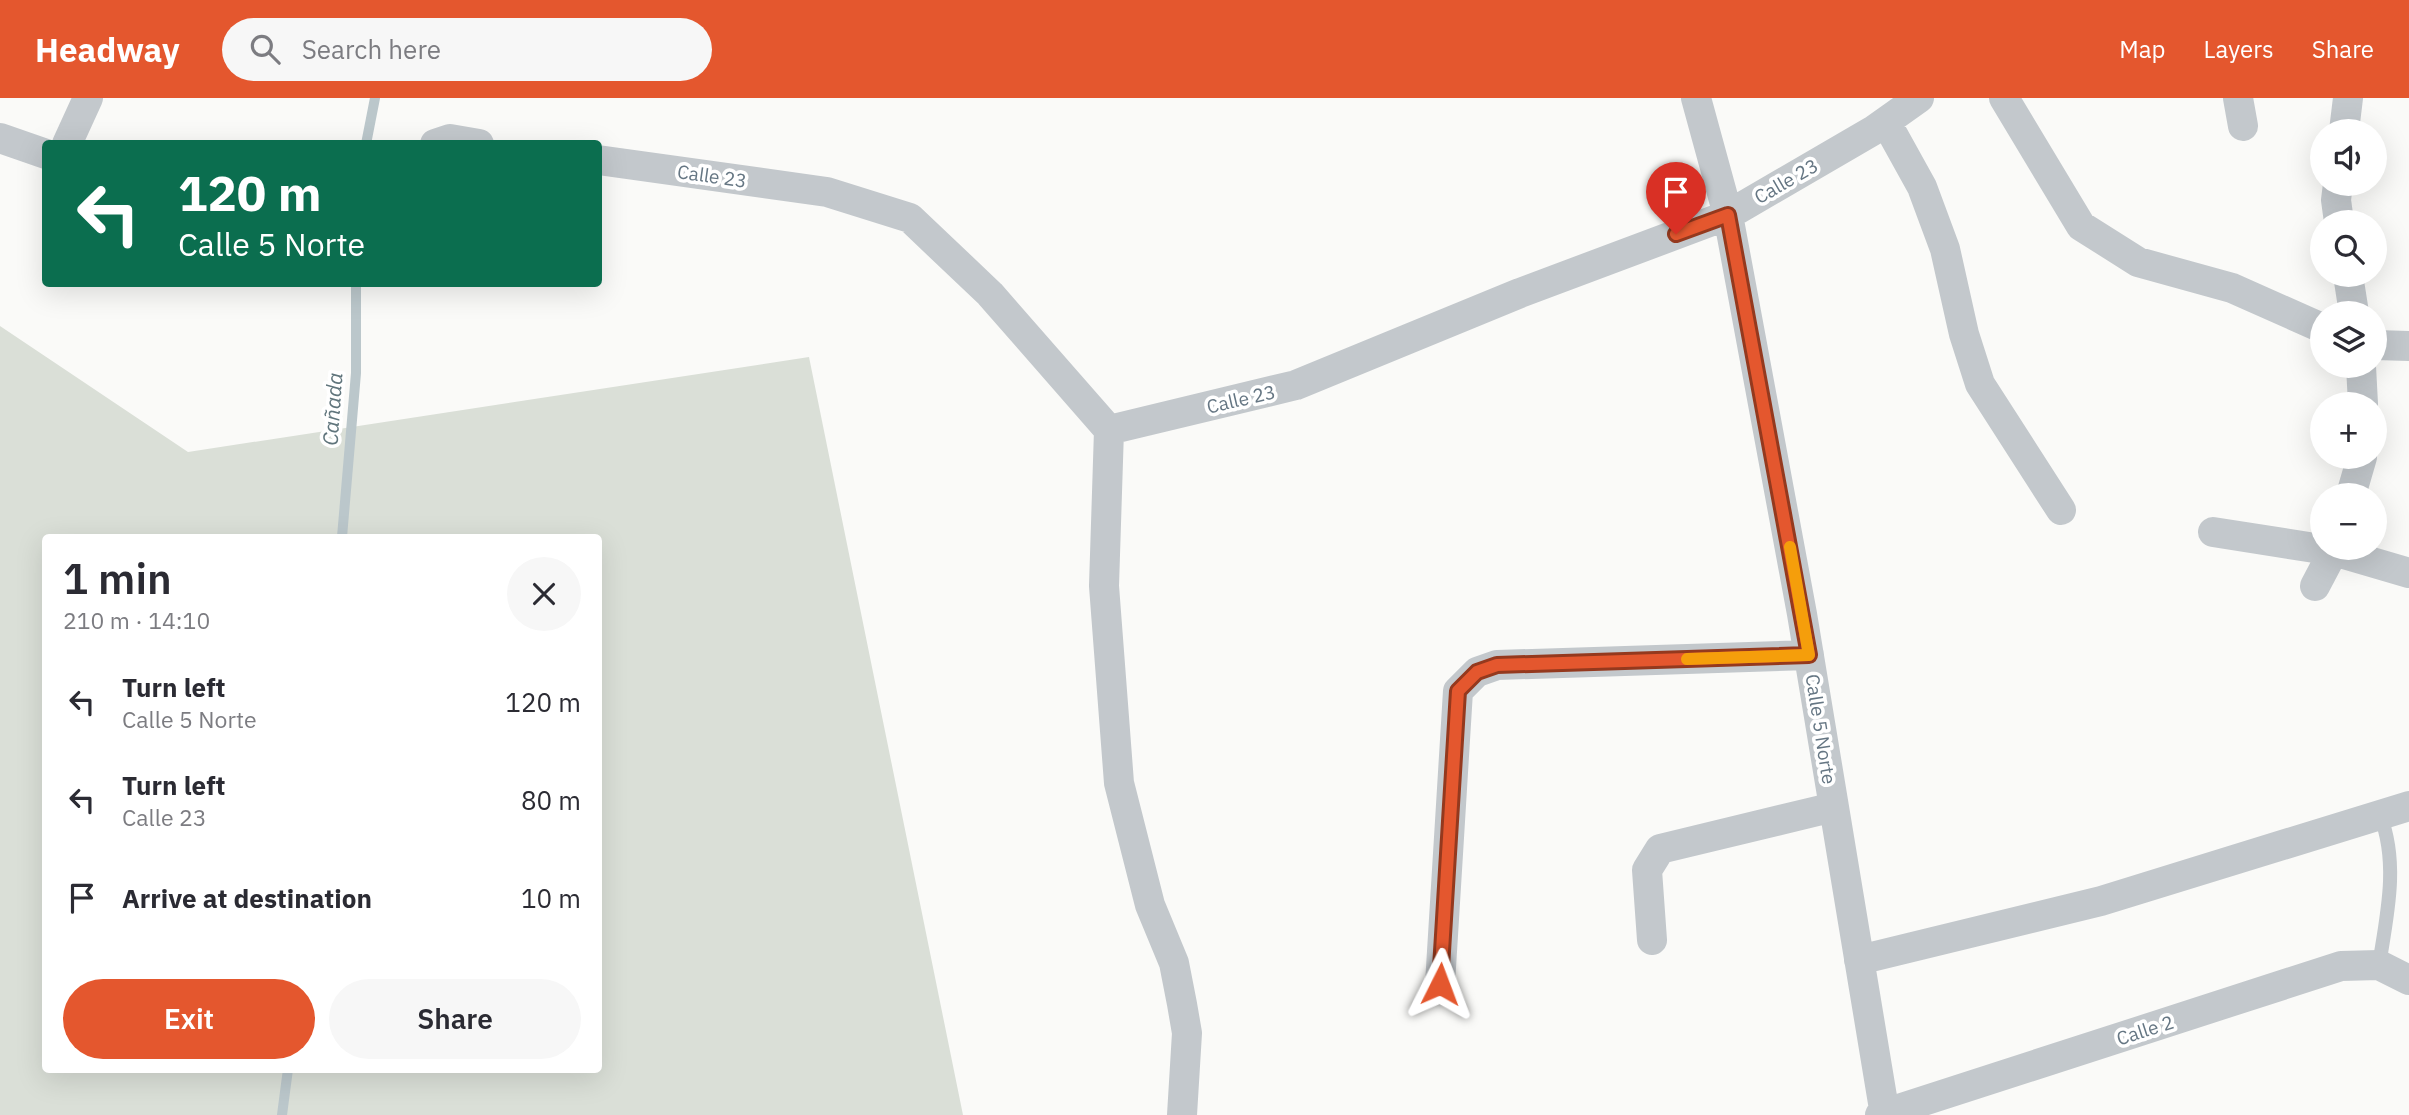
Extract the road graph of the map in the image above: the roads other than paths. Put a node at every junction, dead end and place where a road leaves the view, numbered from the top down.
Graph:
1 (88, 98) edge
2 (1696, 98) edge
3 (1919, 98) edge
4 (2004, 98) edge
5 (2348, 98) edge
6 (2345, 119) edge
7 (1885, 122) junction
8 (0, 138) edge
9 (69, 140) edge
10 (42, 153) edge
11 (602, 161) edge
12 (1728, 215) junction
13 (2310, 323) edge
14 (2387, 345) edge
15 (2409, 346) edge
16 (1109, 430) junction
17 (2061, 510) dead end
18 (2213, 532) dead end
19 (2310, 546) edge
20 (2328, 560) edge
21 (2368, 560) edge
22 (2409, 573) edge
23 (2315, 586) dead end
24 (1809, 655) junction
25 (2409, 806) edge
26 (1834, 807) junction
27 (2380, 815) junction
28 (1652, 940) dead end
29 (1859, 960) junction
30 (2379, 965) junction
31 (2409, 980) edge
32 (1440, 984) dead end
33 (1182, 1115) edge
34 (1883, 1115) edge

1 - 9 street
2 - 12 street, Calle 5 Norte
3 - 7 street, Calle 23
4 - 13 street
5 - 6 street
7 - 12 street, Calle 23
7 - 17 street
8 - 10 street
11 - 16 street, Calle 23
12 - 16 street, Calle 23
12 - 24 street, Calle 5 Norte
14 - 15 street
16 - 33 street
18 - 19 street
20 - 23 street
21 - 22 street
24 - 26 street, Calle 5 Norte
24 - 32 street
25 - 27 street
26 - 28 street
26 - 29 street, Calle 5 Norte
27 - 29 street
27 - 30 lane
29 - 34 street, Calle 5 Norte
30 - 31 street, Calle 2
30 - 34 street, Calle 2

